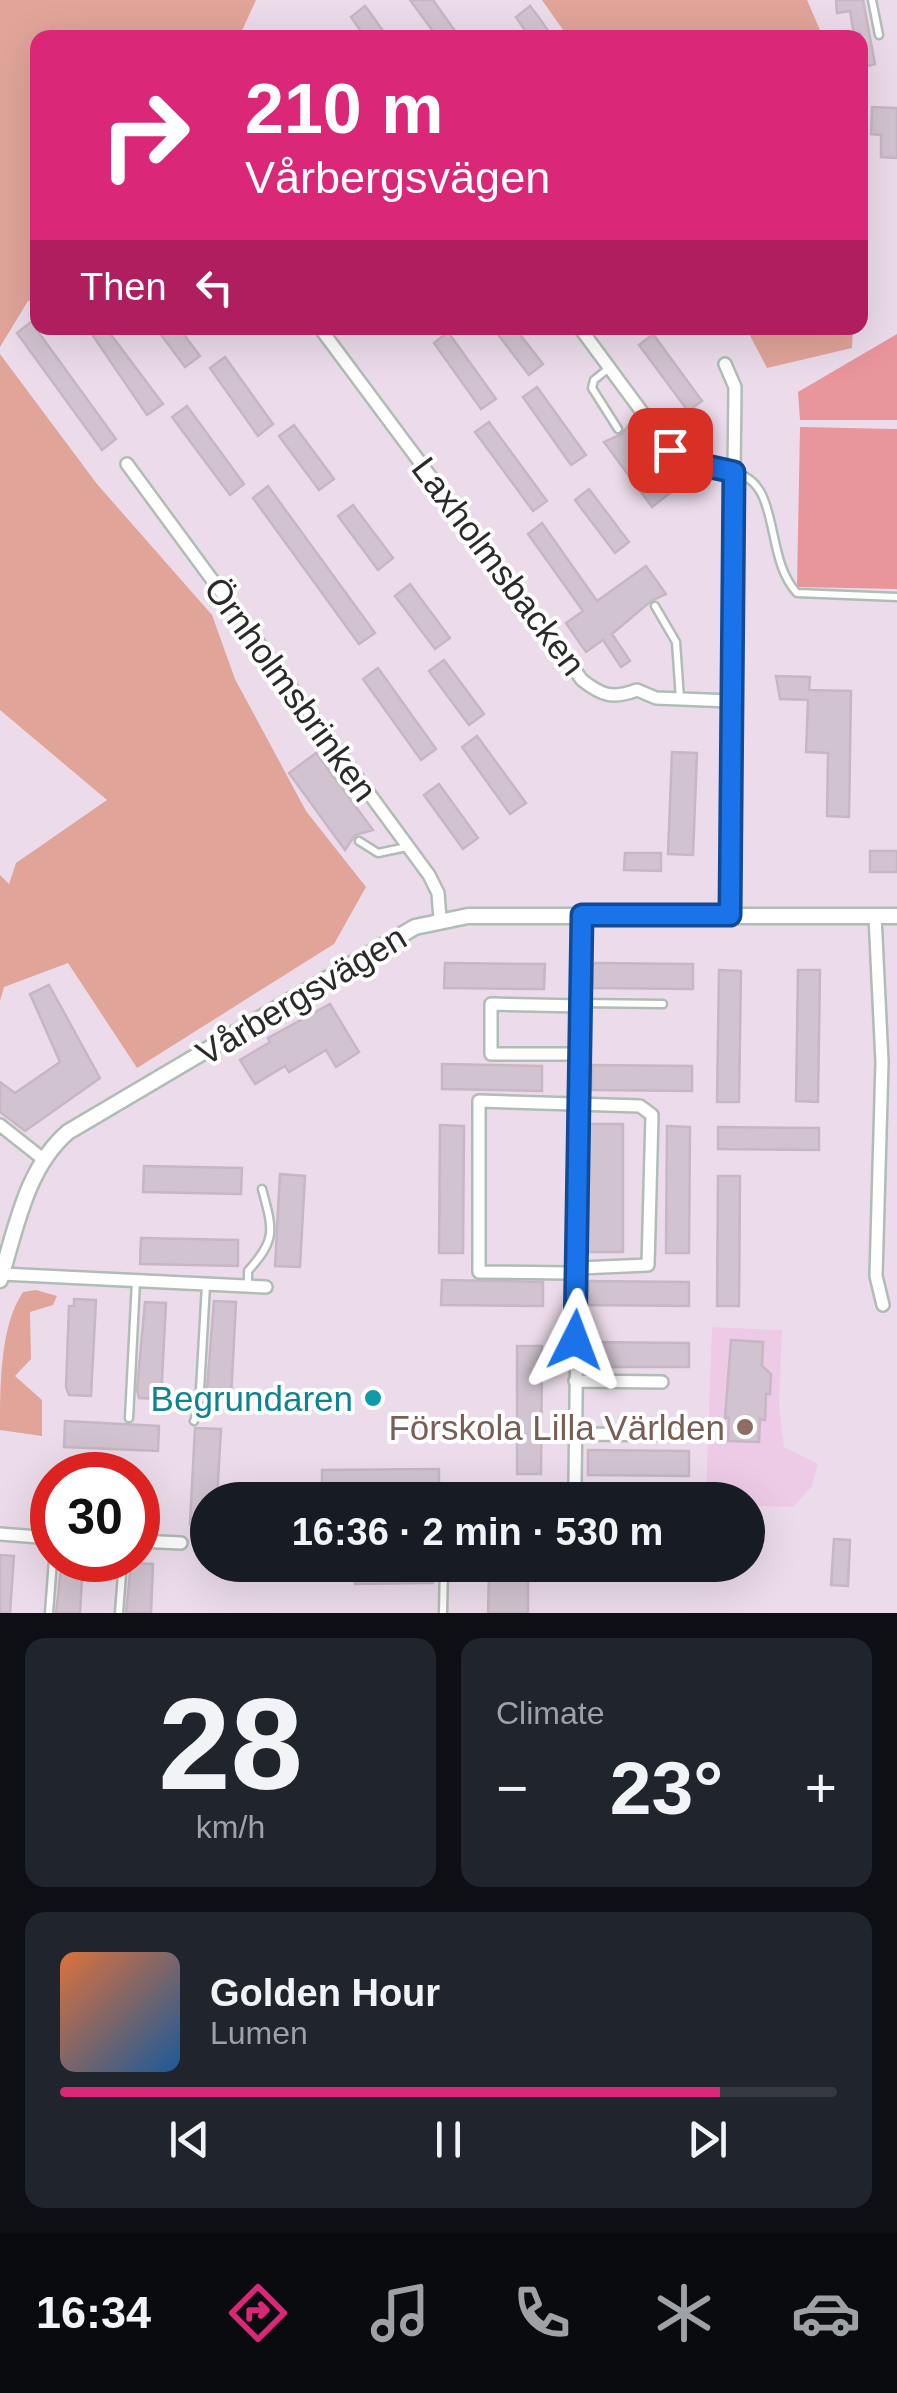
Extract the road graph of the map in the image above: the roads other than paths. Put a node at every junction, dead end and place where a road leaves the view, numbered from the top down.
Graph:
1 (872, 0) edge
2 (879, 35) dead end
3 (325, 335) edge
4 (585, 335) edge
5 (725, 364) dead end
6 (610, 368) junction
7 (618, 429) dead end
8 (127, 464) dead end
9 (734, 472) junction
10 (897, 597) edge
11 (655, 606) dead end
12 (680, 699) junction
13 (731, 701) junction
14 (359, 842) dead end
15 (406, 847) junction
16 (582, 915) junction
17 (730, 915) junction
18 (875, 916) junction
19 (897, 916) edge
20 (440, 919) junction
21 (581, 1004) junction
22 (663, 1004) dead end
23 (581, 1054) junction
24 (581, 1104) junction
25 (0, 1124) edge
26 (43, 1159) junction
27 (262, 1189) dead end
28 (580, 1268) junction
29 (1, 1277) edge
30 (136, 1282) junction
31 (206, 1285) junction
32 (248, 1287) junction
33 (266, 1288) dead end
34 (883, 1305) dead end
35 (575, 1381) junction
36 (662, 1382) dead end
37 (129, 1418) dead end
38 (194, 1421) dead end
39 (575, 1434) junction
40 (682, 1435) dead end
41 (575, 1482) edge
42 (0, 1534) edge
43 (30, 1536) edge
44 (160, 1542) edge
45 (181, 1543) dead end
46 (51, 1582) edge
47 (122, 1582) edge
48 (444, 1582) edge
49 (50, 1613) edge
50 (120, 1613) edge
51 (443, 1613) edge

1 - 2 lane
3 - 12 street, Laxholmsbacken
4 - 6 street
5 - 9 street
6 - 7 lane
6 - 9 street
8 - 15 street, Örnholmsbrinken
9 - 10 lane
9 - 13 street
11 - 12 lane
12 - 13 street, Laxholmsbacken
13 - 17 street
14 - 15 lane
15 - 20 street, Örnholmsbrinken
16 - 17 street, Vårbergsvägen
16 - 20 street, Vårbergsvägen
16 - 21 street
17 - 18 street, Vårbergsvägen
18 - 19 street, Vårbergsvägen
18 - 34 street
20 - 26 street, Vårbergsvägen
21 - 22 lane
21 - 23 street
21 - 23 street
23 - 24 street
24 - 28 street
24 - 28 street
24 - 28 street
25 - 26 street
26 - 29 street, Vårbergsvägen
27 - 32 lane
28 - 35 street
29 - 30 street
30 - 31 street
30 - 37 lane
31 - 32 street
31 - 38 lane
32 - 33 street
35 - 36 street
35 - 39 street
39 - 40 street
39 - 41 street
42 - 43 street
44 - 45 street
46 - 49 lane
47 - 50 lane
48 - 51 lane

